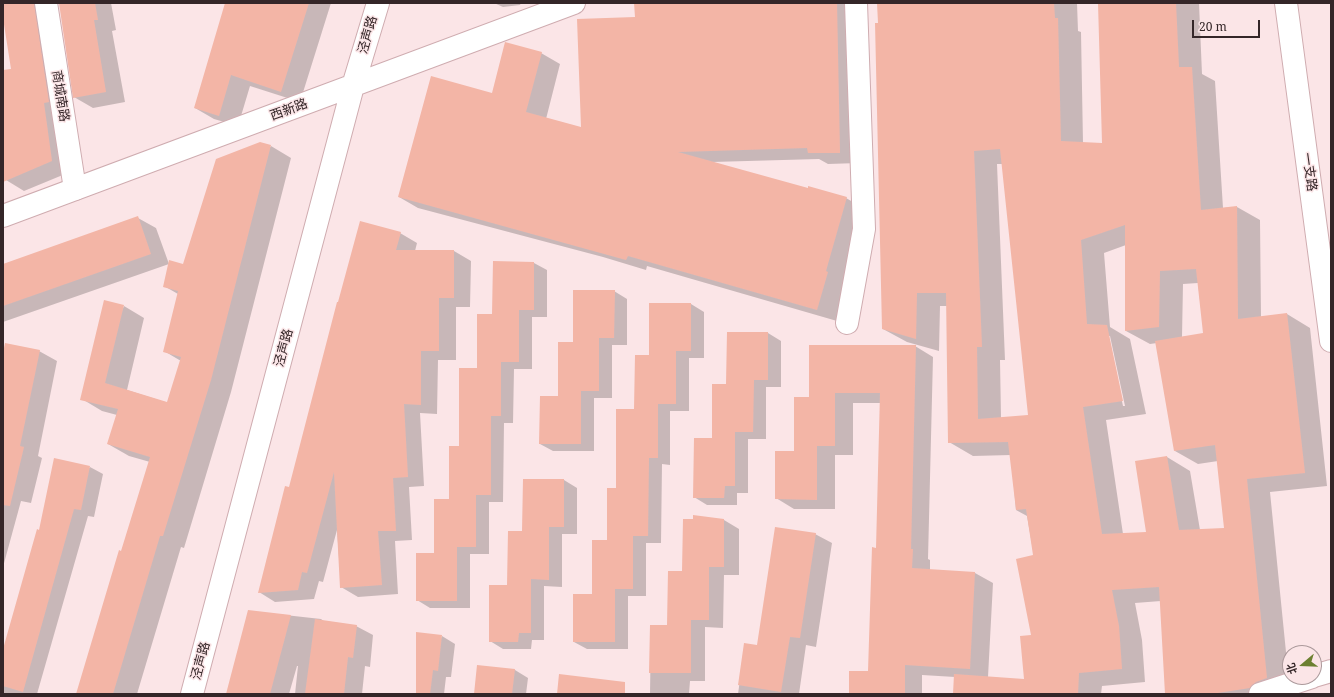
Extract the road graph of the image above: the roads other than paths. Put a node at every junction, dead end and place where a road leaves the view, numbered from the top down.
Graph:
1 (46, 3) edge
2 (378, 3) edge
3 (574, 3) edge
4 (856, 3) edge
5 (1286, 3) edge
6 (353, 86) junction
7 (75, 189) junction
8 (3, 216) edge
9 (847, 323) dead end
10 (1331, 341) edge
11 (1288, 685) edge
12 (192, 694) edge
13 (1260, 694) edge

1 - 7 street, 商城南路
2 - 6 street, 泾声路
3 - 6 street, 西新路
4 - 9 street
5 - 10 street, 一支路
6 - 7 street, 西新路
6 - 12 street, 泾声路
7 - 8 street, 西新路
11 - 13 street

